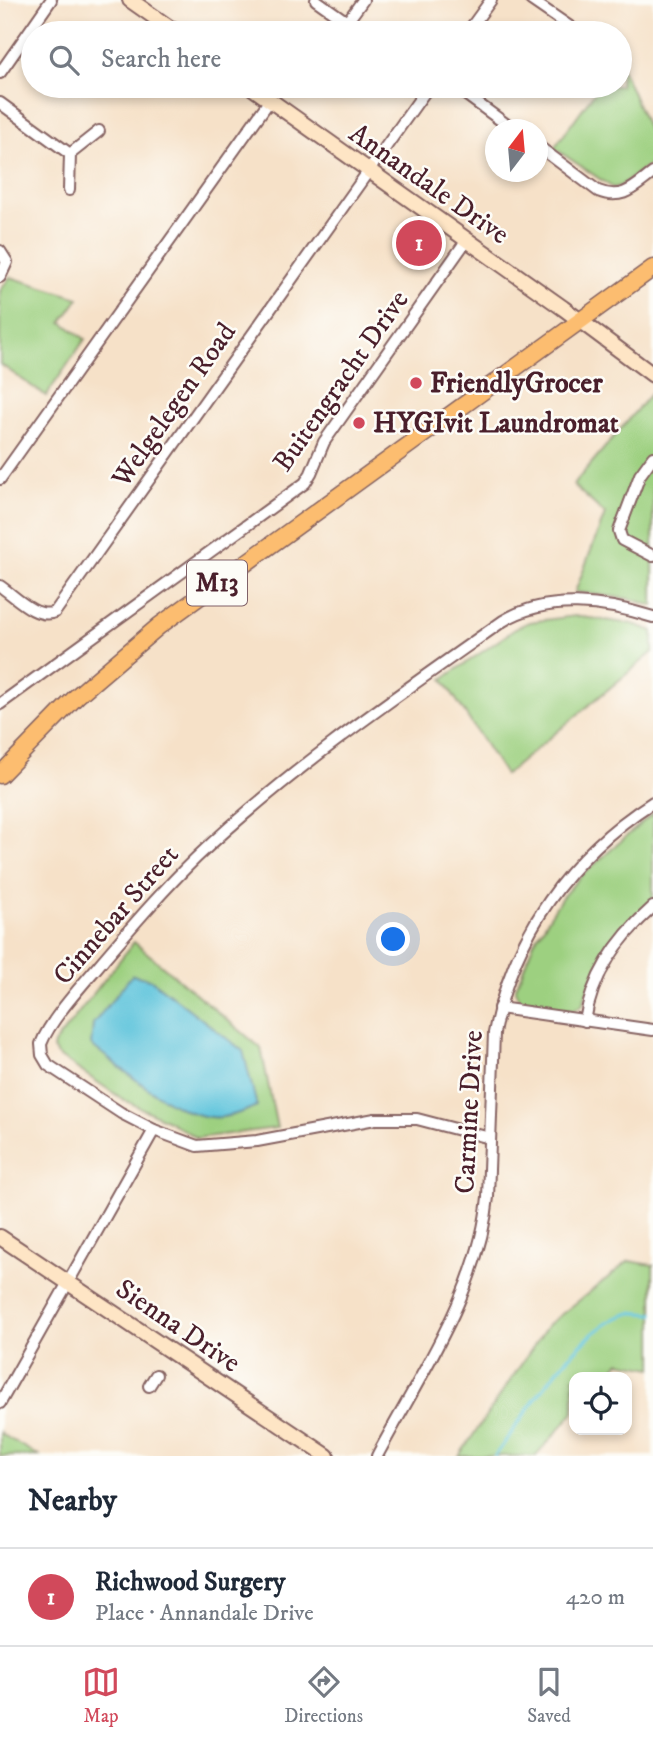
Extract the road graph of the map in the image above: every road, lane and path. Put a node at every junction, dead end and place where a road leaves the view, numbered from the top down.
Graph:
1 (51, 0) edge
2 (130, 0) edge
3 (316, 0) edge
4 (363, 0) edge
5 (491, 0) edge
6 (531, 0) edge
7 (36, 21) edge
8 (160, 21) edge
9 (338, 21) edge
10 (348, 21) edge
11 (476, 21) edge
12 (562, 21) edge
13 (21, 43) edge
14 (0, 73) edge
15 (267, 98) edge
16 (420, 98) edge
17 (470, 98) edge
18 (270, 100) junction
19 (0, 103) edge
20 (499, 119) edge
21 (99, 131) dead end
22 (70, 154) junction
23 (548, 154) edge
24 (368, 171) junction
25 (653, 173) edge
26 (68, 190) dead end
27 (466, 241) junction
28 (0, 251) edge
29 (653, 268) edge
30 (0, 277) edge
31 (581, 321) junction
32 (653, 375) edge
33 (653, 457) edge
34 (0, 479) edge
35 (653, 556) edge
36 (0, 586) edge
37 (653, 617) edge
38 (0, 704) edge
39 (0, 775) edge
40 (653, 802) edge
41 (653, 907) edge
42 (499, 1008) junction
43 (585, 1021) junction
44 (653, 1030) edge
45 (154, 1130) junction
46 (490, 1138) junction
47 (0, 1237) edge
48 (67, 1282) junction
49 (156, 1375) dead end
50 (149, 1386) dead end
51 (0, 1403) edge
52 (327, 1456) edge
53 (377, 1456) edge

1 - 7 street
2 - 8 street
3 - 9 street
4 - 10 street
5 - 11 street
6 - 12 street
13 - 14 street
15 - 18 street, Annandale Drive
16 - 24 street
17 - 20 street
18 - 24 street, Annandale Drive
18 - 34 street
19 - 22 street
21 - 22 street
22 - 26 street
23 - 25 street
24 - 27 street, Annandale Drive
24 - 36 street, Welgelegen Road
27 - 31 street, Annandale Drive
27 - 38 street, Buitengracht Drive
28 - 30 street
29 - 31 main road, M13
31 - 32 street, Annandale Drive
31 - 39 main road, M13
33 - 35 street
37 - 45 street, Cinnebar Street
40 - 42 street, Carmine Drive
41 - 43 street
42 - 43 street
42 - 46 street, Carmine Drive
43 - 44 street
45 - 46 street, Cinnebar Street
45 - 48 street
46 - 53 street, Carmine Drive
47 - 48 street, Sienna Drive
48 - 51 street
48 - 52 street, Sienna Drive
49 - 50 street

